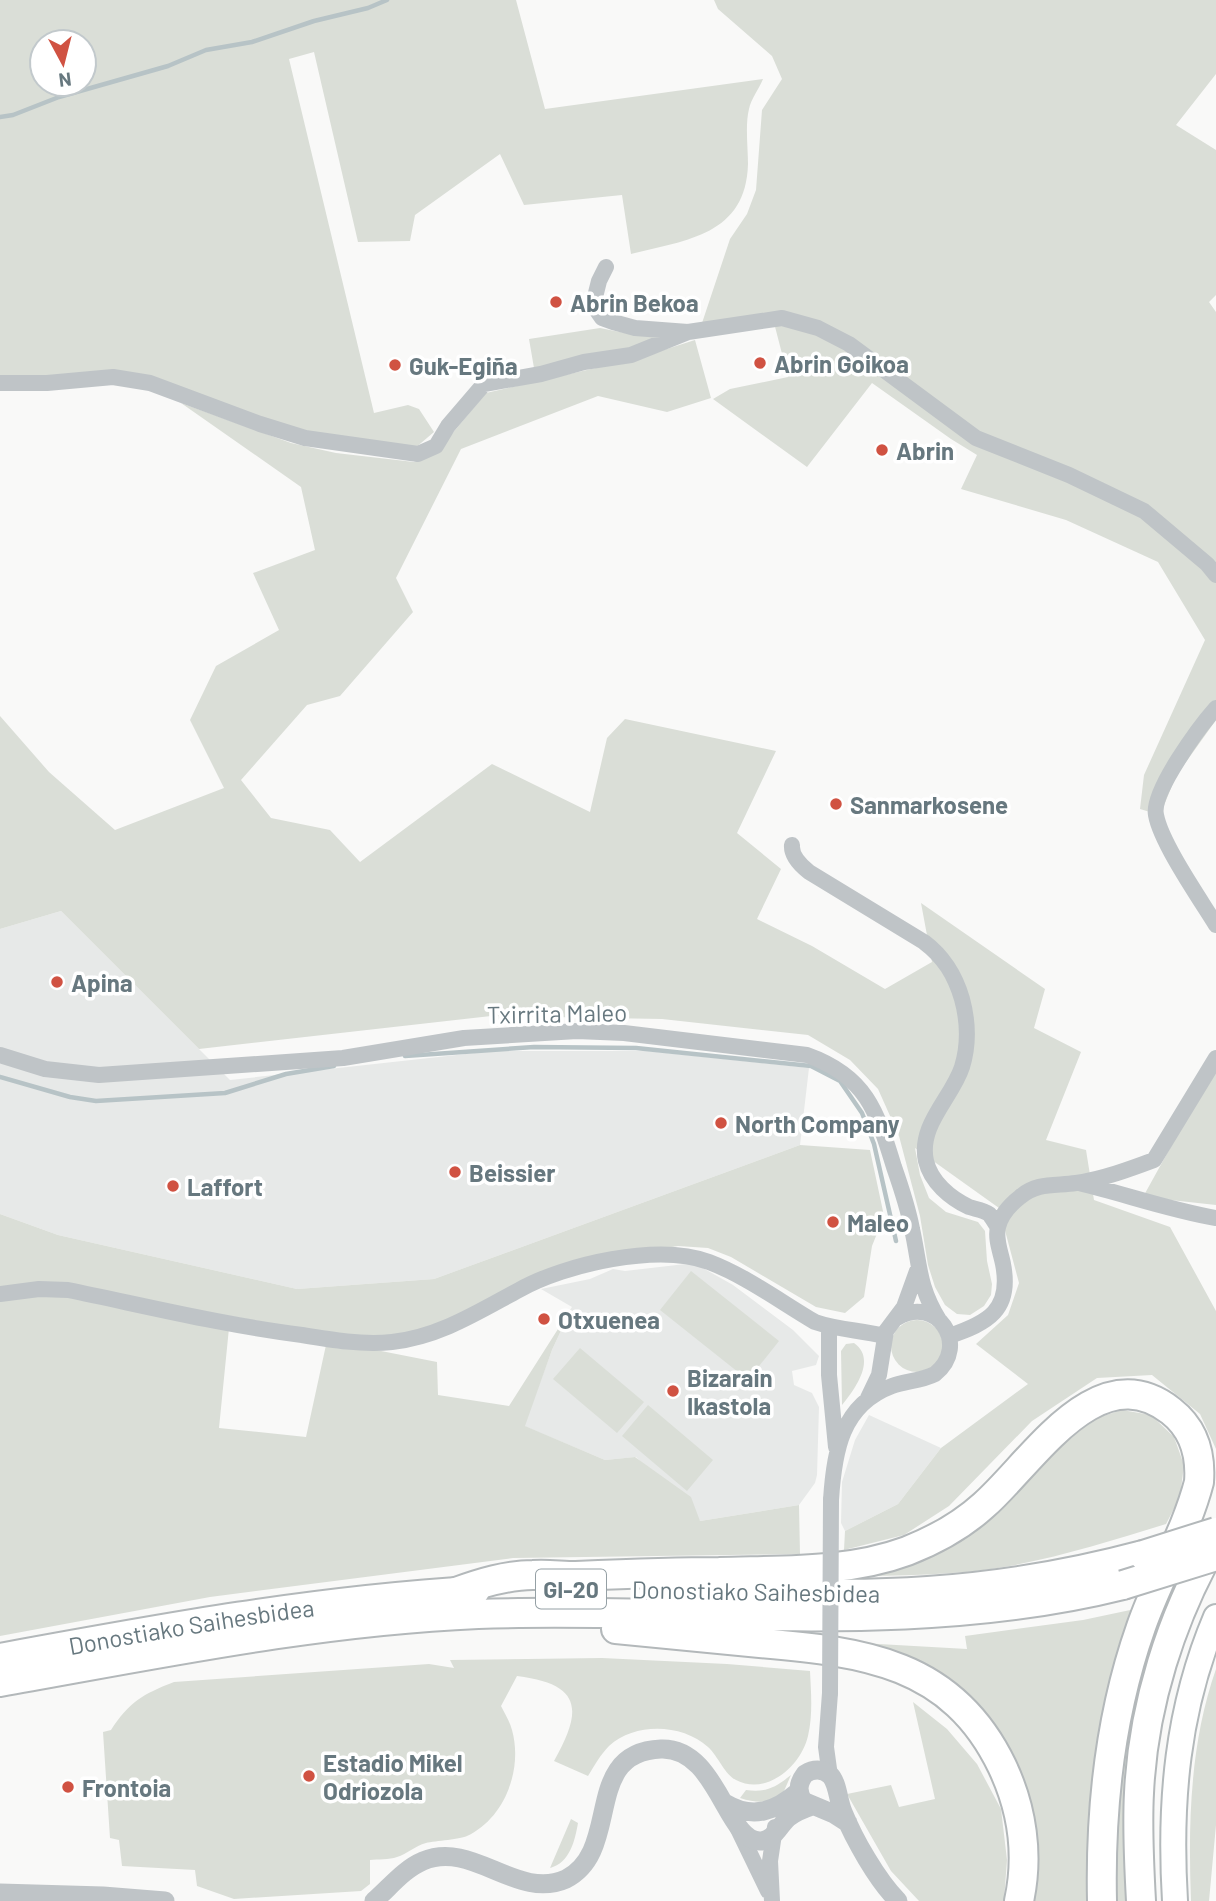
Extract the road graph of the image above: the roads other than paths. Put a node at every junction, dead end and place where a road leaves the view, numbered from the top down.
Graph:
1 (606, 267) dead end
2 (688, 331) junction
3 (0, 383) edge
4 (1216, 575) edge
5 (1216, 708) edge
6 (792, 845) dead end
7 (1216, 925) edge
8 (0, 1055) edge
9 (1216, 1058) edge
10 (1077, 1182) junction
11 (1216, 1219) edge
12 (998, 1227) junction
13 (918, 1269) junction
14 (0, 1294) edge
15 (897, 1318) junction
16 (939, 1320) junction
17 (829, 1327) junction
18 (949, 1336) junction
19 (884, 1341) junction
20 (918, 1379) junction
21 (868, 1398) junction
22 (836, 1449) junction
23 (1216, 1532) edge
24 (1216, 1539) edge
25 (1216, 1556) edge
26 (456, 1592) junction
27 (517, 1614) junction
28 (1216, 1617) edge
29 (0, 1658) edge
30 (0, 1682) edge
31 (826, 1734) junction
32 (810, 1771) junction
33 (833, 1783) junction
34 (803, 1802) junction
35 (725, 1803) junction
36 (848, 1823) junction
37 (736, 1826) junction
38 (774, 1835) junction
39 (0, 1892) edge
40 (772, 1900) edge
41 (165, 1901) edge
42 (374, 1901) edge
43 (898, 1901) edge
44 (1019, 1901) edge
45 (1102, 1901) edge
46 (1141, 1901) edge
47 (1175, 1901) edge

1 - 2 street
2 - 3 street
2 - 4 street
5 - 7 street
6 - 12 street
8 - 13 street, Txirrita Maleo
9 - 10 street
10 - 11 street
10 - 12 street
12 - 18 street
13 - 15 street
13 - 16 street, Txirrita Maleo
14 - 17 street
15 - 16 street
15 - 19 street
16 - 18 street
17 - 19 street
17 - 22 street
18 - 20 street
19 - 20 street
19 - 21 street
20 - 21 street
21 - 22 street
22 - 31 street, bridge
23 - 26 highway, Donostiako Saihesbidea / GI-20, bridge
24 - 46 highway
25 - 27 highway, Donostiako Saihesbidea / GI-20, bridge
26 - 29 highway, Donostiako Saihesbidea / GI-20
26 - 45 highway
27 - 30 highway, Donostiako Saihesbidea / GI-20
27 - 44 highway
28 - 47 main road
31 - 32 street
31 - 33 street
32 - 33 street
32 - 34 street
33 - 34 street
33 - 36 street
34 - 35 street
34 - 36 street
34 - 38 street
34 - 38 street
35 - 37 street
35 - 42 street
36 - 43 street
37 - 38 street
37 - 40 street
38 - 40 street
39 - 41 street

